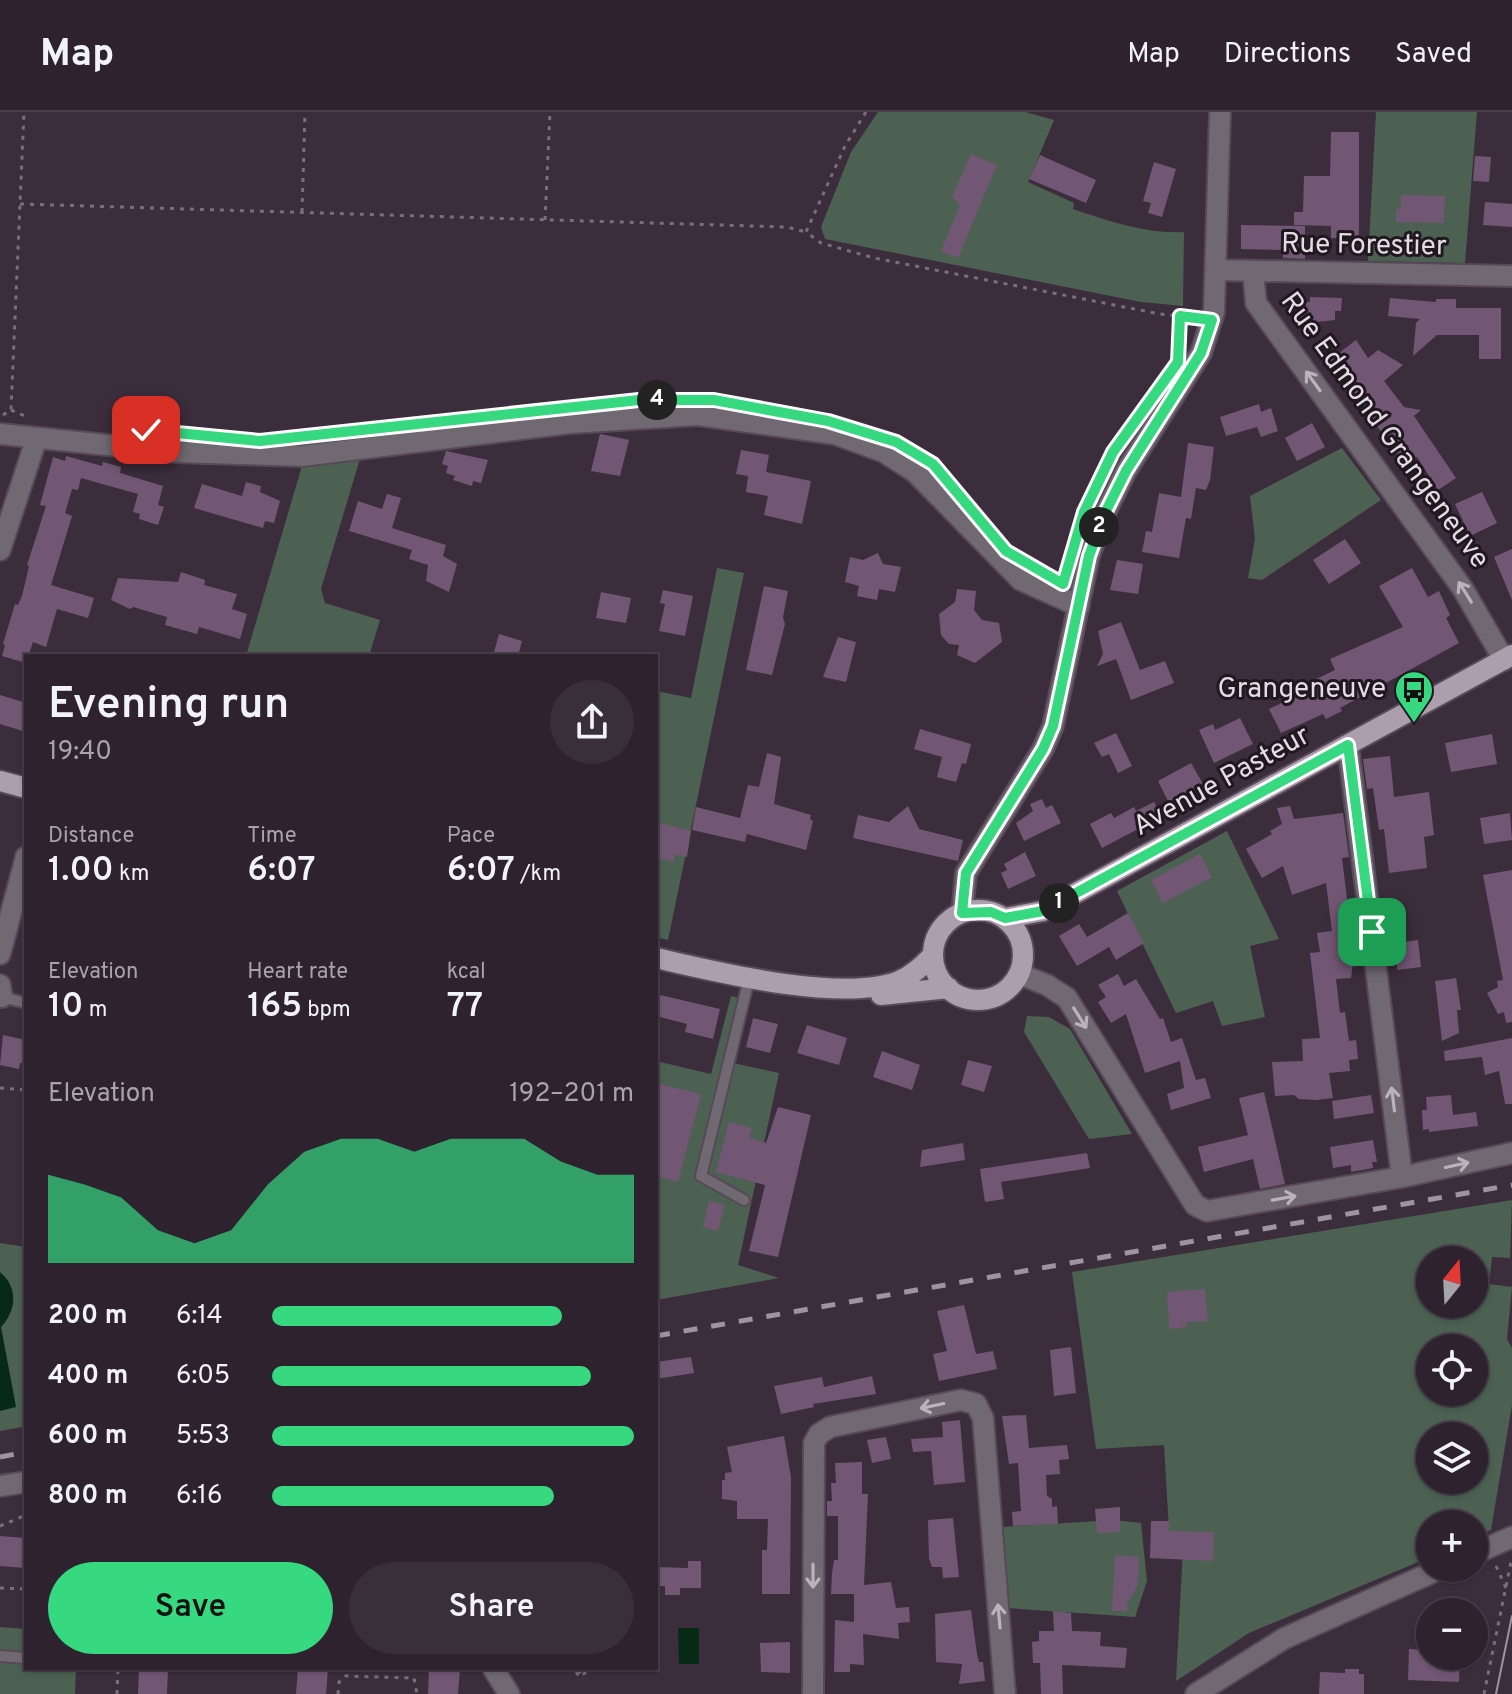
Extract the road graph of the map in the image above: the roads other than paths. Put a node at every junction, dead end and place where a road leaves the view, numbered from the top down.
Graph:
1 (1220, 112) edge
2 (1216, 270) junction
3 (1253, 272) junction
4 (1512, 276) edge
5 (0, 434) edge
6 (36, 440) junction
7 (0, 550) edge
8 (1079, 606) junction
9 (1508, 658) edge
10 (1348, 745) junction
11 (0, 781) edge
12 (24, 787) edge
13 (24, 864) edge
14 (1043, 911) junction
15 (962, 913) junction
16 (1005, 918) junction
17 (1020, 940) junction
18 (0, 954) edge
19 (933, 955) junction
20 (658, 958) edge
21 (1019, 974) junction
22 (758, 981) junction
23 (949, 988) junction
24 (1, 991) edge
25 (24, 1002) edge
26 (1512, 1153) edge
27 (1402, 1177) junction
28 (744, 1200) dead end
29 (24, 1482) edge
30 (0, 1486) edge
31 (1512, 1537) edge
32 (1488, 1548) edge
33 (1416, 1580) edge
34 (0, 1656) edge
35 (24, 1658) edge
36 (494, 1670) edge
37 (509, 1694) edge
38 (813, 1694) edge
39 (1005, 1694) edge
40 (1196, 1694) edge

1 - 2 street
2 - 3 street, Rue Forestier
2 - 8 street
3 - 4 street, Rue Forestier
9 -> 3 street, Rue Edmond Grangeneuve
5 - 6 street
6 - 7 street
6 - 8 street
8 - 15 street
9 - 10 main road, Avenue Pasteur
10 - 14 main road, Avenue Pasteur
27 -> 10 street
11 - 12 main road
13 - 18 street
14 - 16 main road, Avenue Pasteur
14 - 17 main road, Avenue Pasteur
15 - 16 main road
15 - 19 main road
16 - 17 main road
17 - 21 main road
19 - 22 main road
19 - 23 main road
20 - 22 main road
21 - 23 main road
21 -> 27 street
22 - 23 main road
22 - 28 lane
24 - 25 lane
27 -> 26 street
29 - 30 street
31 - 32 street
33 - 40 street
34 - 35 lane
36 - 37 street
39 -> 38 street

